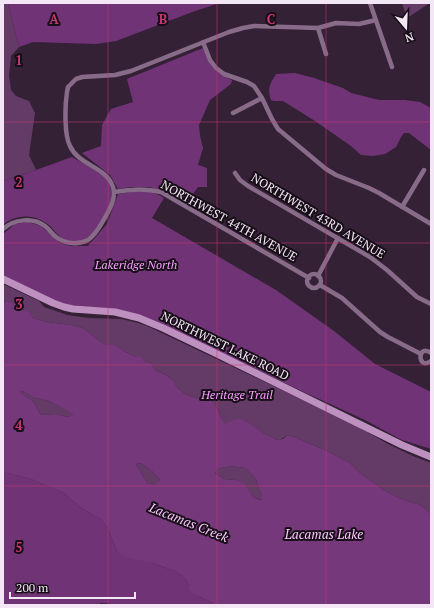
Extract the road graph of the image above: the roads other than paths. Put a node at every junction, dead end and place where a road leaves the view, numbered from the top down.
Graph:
1 (370, 3) edge
2 (376, 20) junction
3 (318, 28) junction
4 (203, 42) junction
5 (326, 54) dead end
6 (392, 67) dead end
7 (262, 98) junction
8 (233, 113) dead end
9 (424, 170) dead end
10 (235, 173) dead end
11 (114, 192) junction
12 (402, 207) junction
13 (431, 224) edge
14 (3, 229) edge
15 (338, 238) junction
16 (318, 276) junction
17 (309, 278) junction
18 (3, 279) edge
19 (320, 284) junction
20 (431, 304) edge
21 (430, 351) edge
22 (421, 354) junction
23 (431, 361) edge
24 (431, 458) edge

1 - 2 street
2 - 3 street
2 - 6 street
3 - 4 street
3 - 5 street
4 - 7 street
4 - 11 street
7 - 8 street
7 - 12 street
9 - 12 street
10 - 15 street, NORTHWEST 43RD AVENUE
11 - 14 street
11 - 17 street, NORTHWEST 44TH AVENUE
12 - 13 street
15 - 16 street
15 - 20 street, NORTHWEST 43RD AVENUE
16 - 17 street
16 - 19 street
17 - 19 street, NORTHWEST 44TH AVENUE
18 - 24 main road, NORTHWEST LAKE ROAD
19 - 22 street, NORTHWEST 44TH AVENUE
21 - 22 street
22 - 23 street, NORTHWEST 44TH AVENUE

